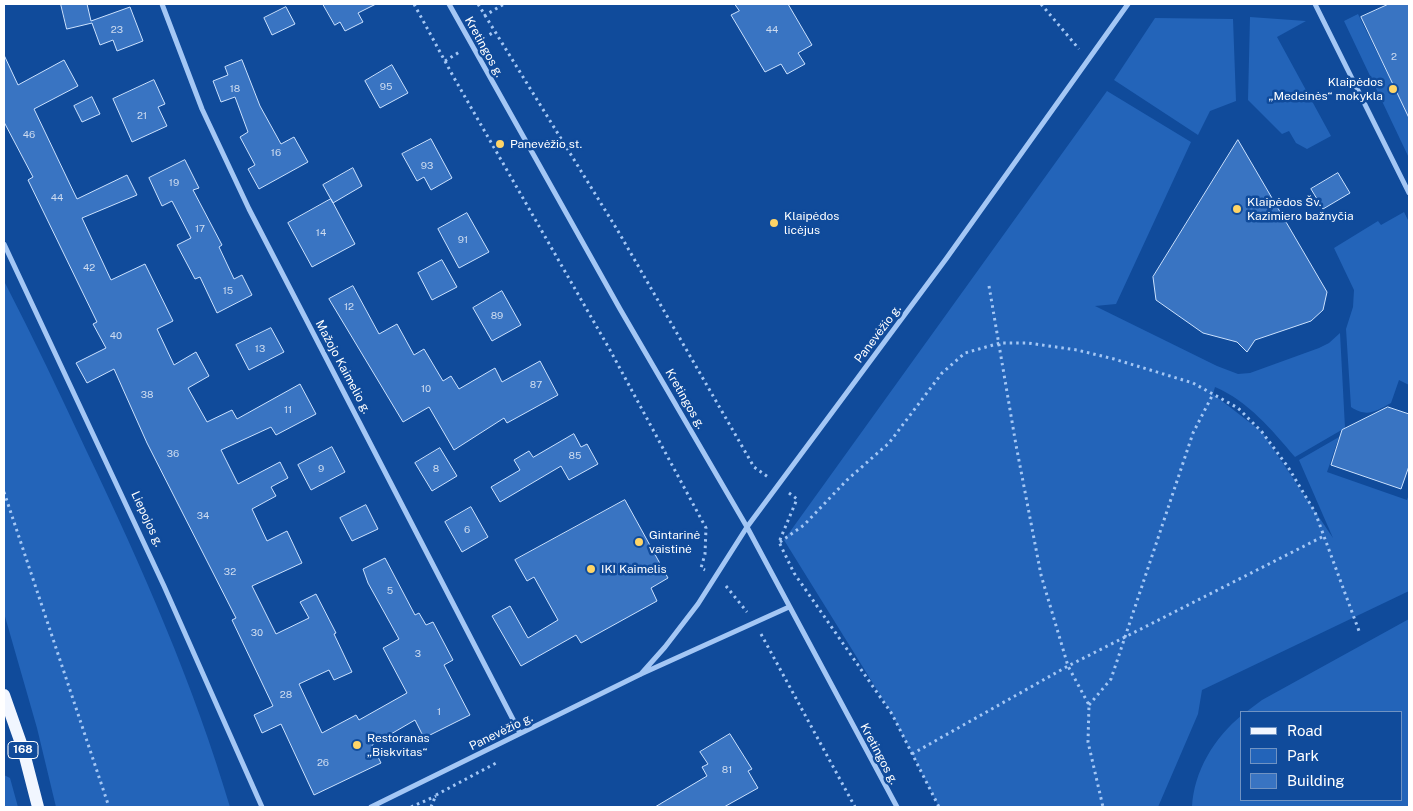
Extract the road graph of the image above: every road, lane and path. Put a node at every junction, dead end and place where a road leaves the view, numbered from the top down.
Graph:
1 (162, 4) edge
2 (414, 4) edge
3 (449, 4) edge
4 (478, 4) edge
5 (504, 4) edge
6 (1041, 4) edge
7 (1128, 4) edge
8 (1315, 4) edge
9 (484, 16) junction
10 (1088, 60) junction
11 (1409, 193) edge
12 (4, 244) edge
13 (989, 286) dead end
14 (1000, 343) junction
15 (1213, 394) junction
16 (778, 484) junction
17 (4, 492) edge
18 (747, 526) junction
19 (1324, 536) junction
20 (779, 542) junction
21 (715, 576) junction
22 (789, 607) junction
23 (755, 623) junction
24 (1358, 631) dead end
25 (1126, 636) junction
26 (1068, 666) junction
27 (641, 674) junction
28 (4, 695) edge
29 (1089, 705) junction
30 (520, 733) junction
31 (912, 754) junction
32 (498, 762) dead end
33 (436, 795) junction
34 (38, 807) edge
35 (109, 807) edge
36 (262, 807) edge
37 (371, 807) edge
38 (411, 807) edge
39 (431, 807) edge
40 (855, 807) edge
41 (896, 807) edge
42 (939, 807) edge
43 (1103, 807) edge

1 - 30 street, Mažojo Kaimelio g.
2 - 21 path
3 - 18 street, Kretingos g.
4 - 9 path
5 - 9 path
6 - 10 path
7 - 10 street, Panevėžio g.
8 - 11 street
9 - 16 path
10 - 16 street, Panevėžio g.
12 - 36 street, Liepojos g.
13 - 14 path
14 - 15 path
14 - 20 path
14 - 26 path
15 - 19 path
15 - 25 path
16 - 18 street, Panevėžio g.
16 - 20 path
17 - 35 path
18 - 21 street, Panevėžio g.
18 - 22 street, Kretingos g.
19 - 24 path
19 - 25 path
20 - 31 path
21 - 23 path
21 - 27 street, Panevėžio g.
22 - 23 street, Panevėžio g.
22 - 41 street, Kretingos g.
23 - 27 street, Panevėžio g.
23 - 40 path
25 - 26 path
25 - 29 path
26 - 29 path
26 - 31 path
27 - 30 street, Panevėžio g.
28 - 34 main road, 168
29 - 43 path
30 - 37 street, Panevėžio g.
31 - 42 path
32 - 33 path
33 - 38 path
33 - 39 path

